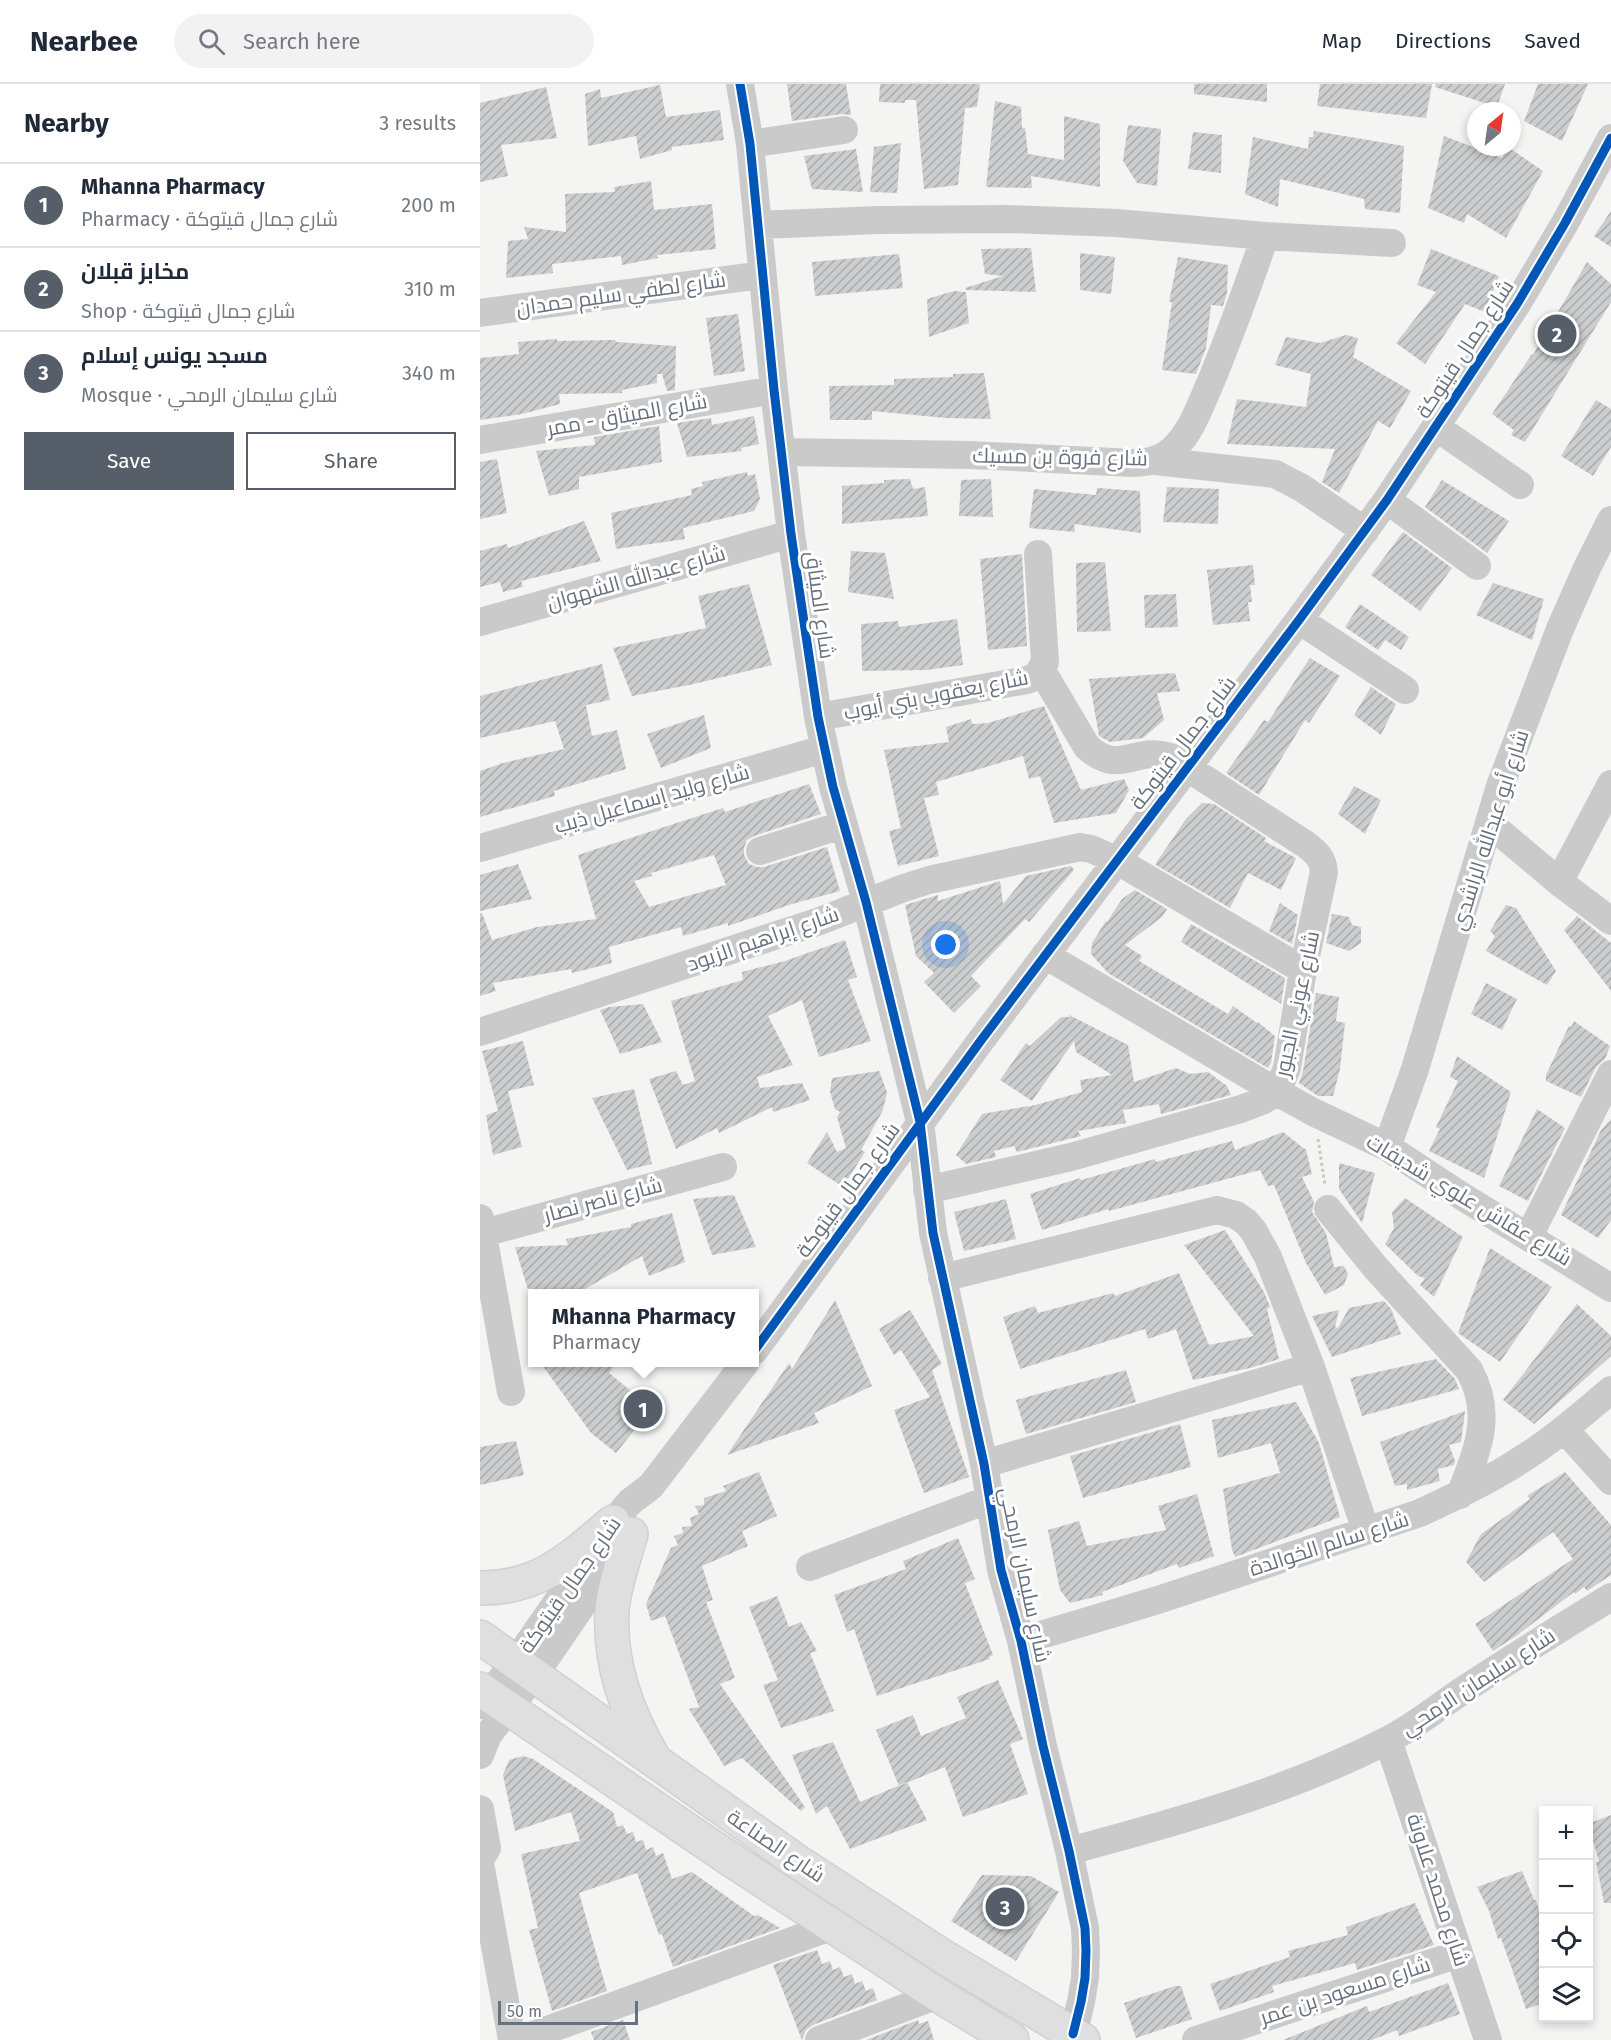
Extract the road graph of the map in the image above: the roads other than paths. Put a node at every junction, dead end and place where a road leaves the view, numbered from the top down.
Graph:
1 (740, 84) edge
2 (844, 130) dead end
3 (1611, 138) edge
4 (750, 144) junction
5 (759, 225) junction
6 (1265, 236) junction
7 (1392, 243) dead end
8 (762, 275) junction
9 (480, 312) edge
10 (774, 390) junction
11 (1436, 427) junction
12 (480, 440) edge
13 (782, 452) junction
14 (1155, 461) junction
15 (1520, 485) dead end
16 (1387, 500) junction
17 (1611, 520) edge
18 (1365, 531) junction
19 (791, 534) junction
20 (1038, 554) dead end
21 (1477, 566) dead end
22 (1299, 620) junction
23 (480, 622) edge
24 (1042, 670) junction
25 (1405, 690) dead end
26 (818, 717) junction
27 (824, 749) junction
28 (1187, 768) junction
29 (1611, 784) edge
30 (1489, 823) junction
31 (842, 825) junction
32 (480, 848) edge
33 (760, 851) dead end
34 (1116, 860) junction
35 (1559, 882) junction
36 (866, 902) junction
37 (1611, 921) edge
38 (1045, 955) junction
39 (1303, 970) junction
40 (480, 1032) edge
41 (1611, 1074) edge
42 (1277, 1092) junction
43 (920, 1122) junction
44 (1388, 1147) junction
45 (723, 1167) dead end
46 (927, 1190) junction
47 (1328, 1209) road end
48 (482, 1226) edge
49 (1529, 1236) junction
50 (942, 1278) junction
51 (1611, 1288) edge
52 (759, 1344) edge
53 (742, 1367) edge
54 (1311, 1367) junction
55 (1611, 1390) edge
56 (511, 1392) dead end
57 (1564, 1429) junction
58 (984, 1464) junction
59 (1611, 1481) edge
60 (1460, 1495) junction
61 (990, 1499) junction
62 (622, 1528) junction
63 (1366, 1531) junction
64 (810, 1567) dead end
65 (480, 1588) edge
66 (1611, 1597) edge
67 (480, 1637) edge
68 (1021, 1641) junction
69 (525, 1668) junction
70 (489, 1699) edge
71 (483, 1739) edge
72 (1388, 1740) junction
73 (657, 1764) junction
74 (480, 1809) edge
75 (1069, 1851) junction
76 (480, 1863) edge
77 (833, 1926) junction
78 (1459, 1954) junction
79 (938, 1995) junction
80 (1078, 2037) edge
81 (512, 2040) edge
82 (520, 2040) edge
83 (819, 2040) edge
84 (1012, 2040) edge
85 (1196, 2040) edge
86 (1488, 2040) edge

1 - 4 street, شارع الميثاق
2 - 4 street
3 - 11 street, شارع جمال قيتوكة
4 - 5 street, شارع الميثاق
5 - 6 street
5 - 8 street, شارع الميثاق
6 - 7 street
6 - 14 street, شارع فروة بن مسيك
8 - 9 street, شارع لطفي سليم حمدان
8 - 10 street, شارع الميثاق
10 - 12 street, شارع الميثاق - ممر
10 - 13 street, شارع الميثاق
11 - 15 street
11 - 16 street, شارع جمال قيتوكة
13 - 14 street, شارع فروة بن مسيك
13 - 19 street, شارع الميثاق
14 - 18 street
16 - 18 street, شارع جمال قيتوكة
16 - 21 street
17 - 30 street, شارع أبو عبدالله الراشدي
18 - 22 street, شارع جمال قيتوكة
19 - 23 street, شارع عبدالله الشهوان
19 - 26 street, شارع الميثاق
20 - 24 street, شارع يعقوب بني أيوب
22 - 25 street
22 - 28 street, شارع جمال قيتوكة
24 - 26 street, شارع يعقوب بني أيوب
24 - 28 street
26 - 27 street, شارع الميثاق
27 - 31 street, شارع الميثاق
27 - 32 street, شارع وليد إسماعيل ذيب
28 - 34 street, شارع جمال قيتوكة
28 - 39 street, شارع عوني الجبور
29 - 35 street
30 - 35 street
30 - 44 street, شارع أبو عبدالله الراشدي
31 - 33 street
31 - 36 street, شارع الميثاق
34 - 36 street, شارع إبراهيم الزيود
34 - 38 street, شارع جمال قيتوكة
34 - 39 street, شارع إبراهيم الزيود
35 - 37 street
36 - 40 street, شارع إبراهيم الزيود
36 - 43 street, شارع الميثاق
38 - 42 street, شارع عفاش علوي شديفات
38 - 43 street, شارع جمال قيتوكة
39 - 42 street, شارع عوني الجبور
41 - 49 street
42 - 44 street, شارع عفاش علوي شديفات
42 - 46 street, شارع عوني الجبور
43 - 46 street, شارع سليمان الرمحي
43 - 52 street, شارع جمال قيتوكة
44 - 49 street, شارع عفاش علوي شديفات
45 - 48 street, شارع ناصر نصار
46 - 50 street, شارع سليمان الرمحي
47 - 60 street
48 - 56 street
49 - 51 street, شارع عفاش علوي شديفات
50 - 54 street
50 - 58 street, شارع سليمان الرمحي
53 - 62 street, شارع جمال قيتوكة
54 - 58 street
54 - 63 street
55 - 57 street, شارع سالم الخوالدة
57 - 59 street
57 - 60 street, شارع سالم الخوالدة
58 - 61 street, شارع سليمان الرمحي
60 - 63 street, شارع سالم الخوالدة
61 - 64 street
61 - 68 street, شارع سليمان الرمحي
62 - 65 main road
62 - 69 street, شارع جمال قيتوكة
62 - 73 main road
63 - 68 street, شارع سالم الخوالدة
66 - 72 street, شارع سليمان الرمحي
67 - 69 main road, شارع الصناعة
68 - 75 street, شارع سليمان الرمحي
69 - 70 street, شارع جمال قيتوكة
69 - 73 main road, شارع الصناعة
70 - 71 street, شارع جمال قيتوكة
70 - 77 main road, شارع الصناعة
72 - 75 street, شارع سليمان الرمحي
72 - 78 street, شارع محمد علاونة
73 - 80 main road, شارع الصناعة
74 - 76 street
75 - 80 street, شارع سليمان الرمحي
76 - 81 street
77 - 79 main road, شارع الصناعة
77 - 82 street
78 - 85 street, شارع مسعود بن عمر
78 - 86 street, شارع محمد علاونة
79 - 83 street
79 - 84 main road, شارع الصناعة

